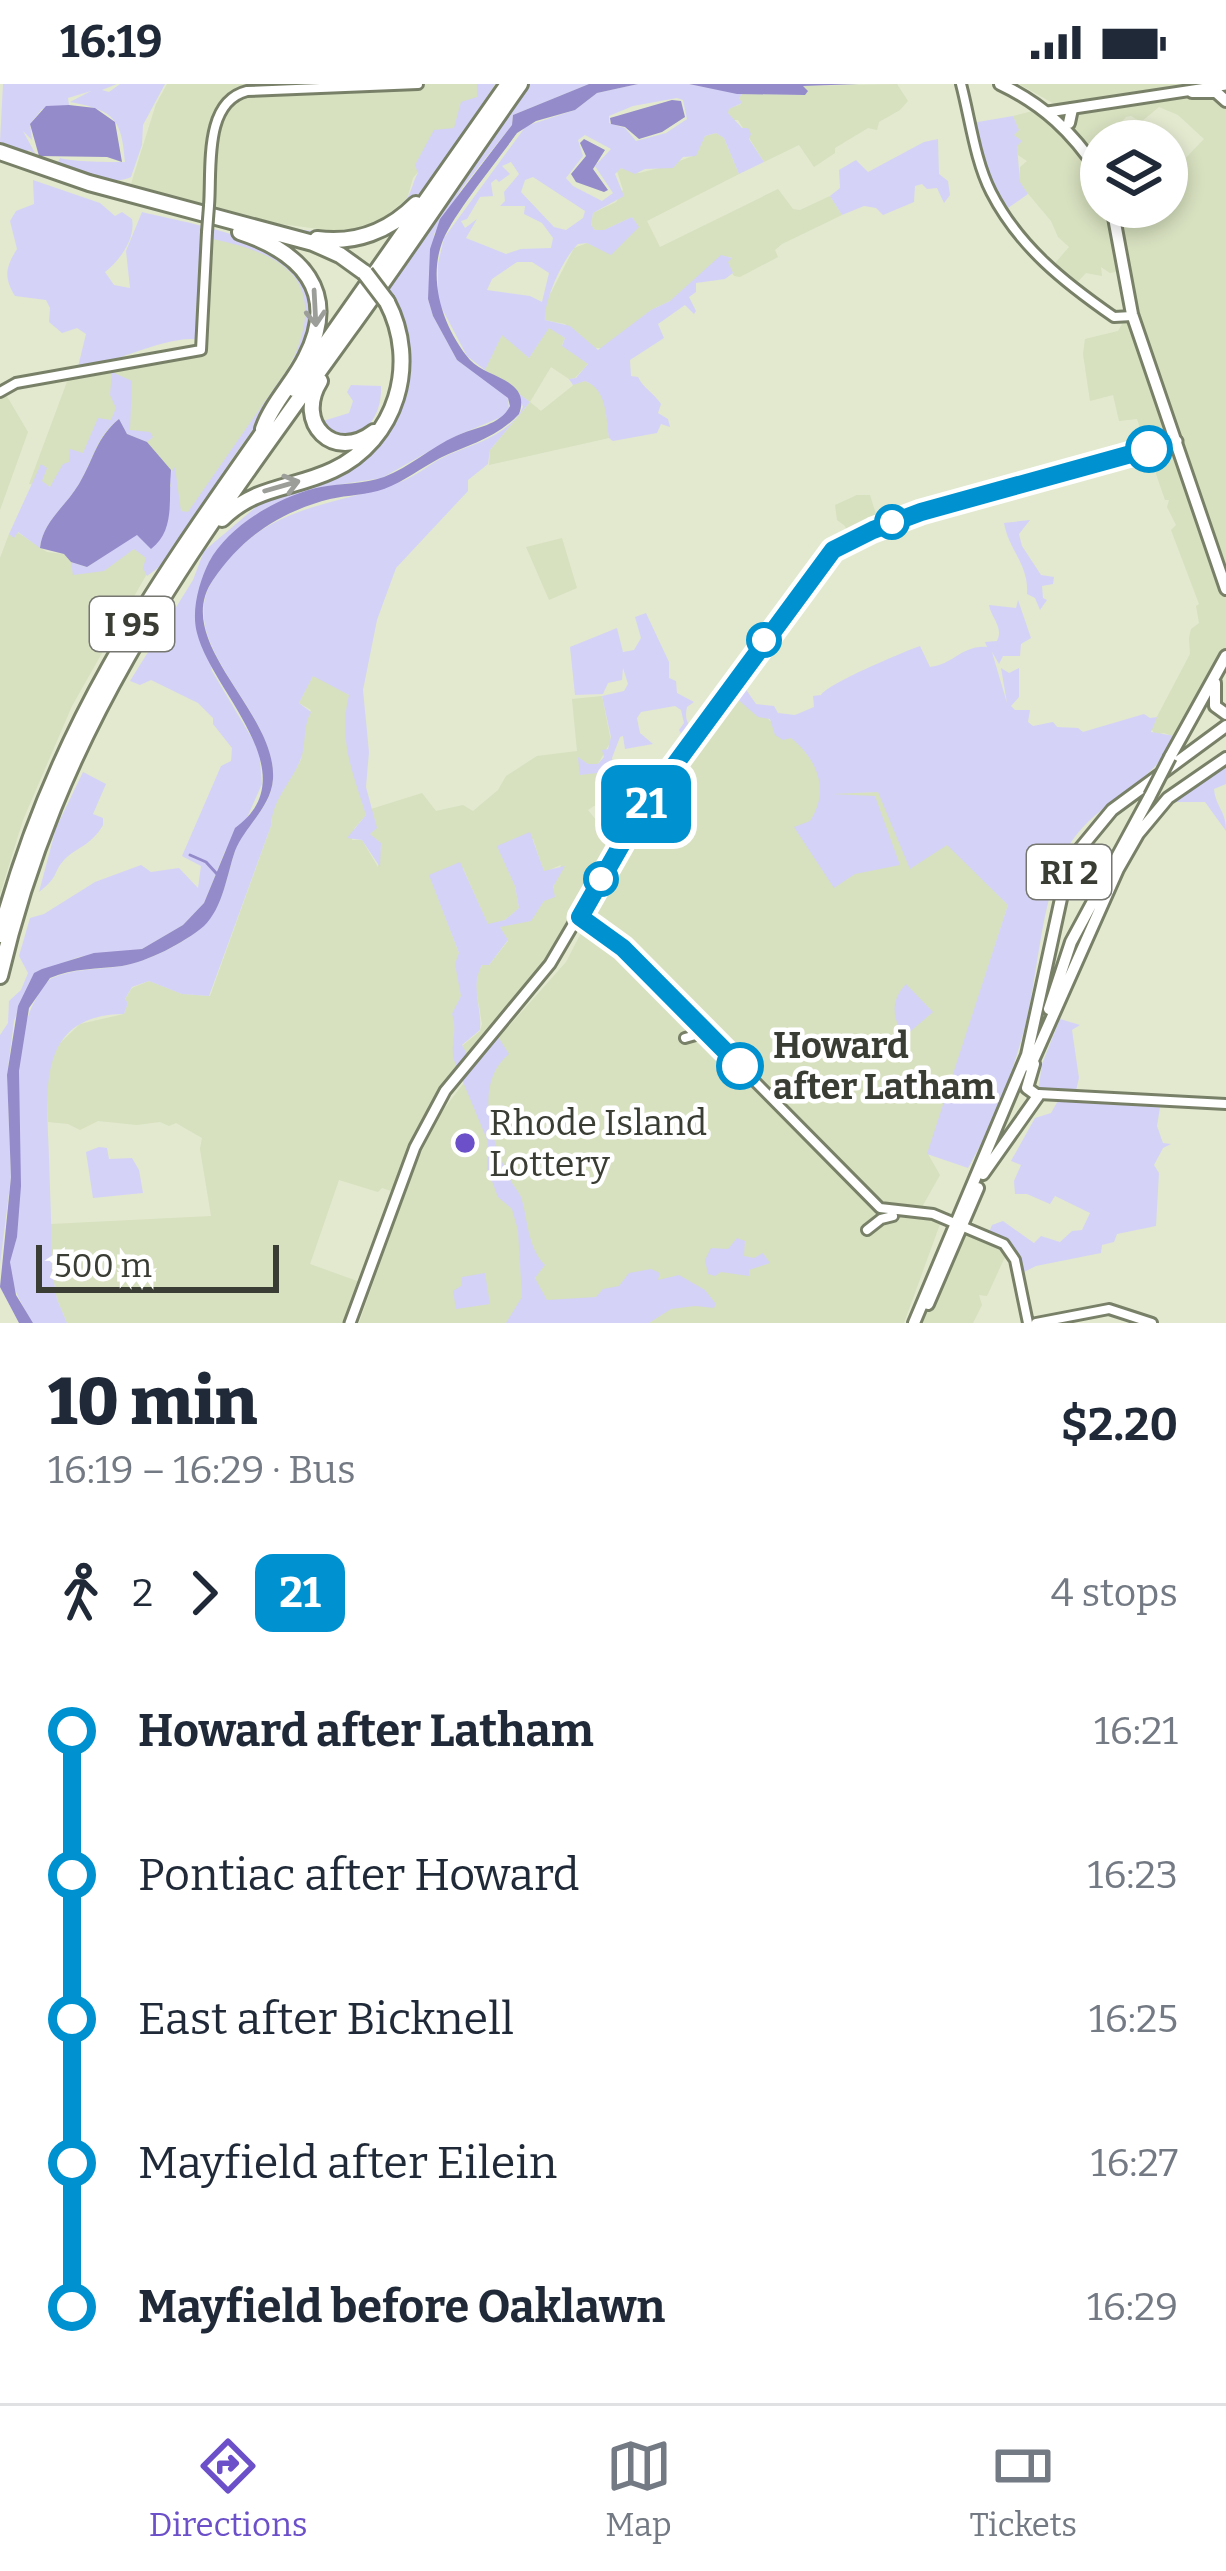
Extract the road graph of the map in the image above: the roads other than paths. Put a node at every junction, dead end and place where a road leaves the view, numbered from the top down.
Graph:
1 (418, 84) edge
2 (508, 84) edge
3 (520, 84) edge
4 (1000, 84) edge
5 (1012, 84) edge
6 (961, 85) edge
7 (1198, 87) edge
8 (1223, 89) edge
9 (1053, 111) junction
10 (1070, 116) junction
11 (476, 130) junction
12 (1080, 135) edge
13 (1080, 147) edge
14 (0, 152) edge
15 (0, 161) edge
16 (1116, 228) edge
17 (263, 229) junction
18 (240, 232) junction
19 (364, 275) junction
20 (385, 303) junction
21 (1132, 316) junction
22 (350, 329) junction
23 (0, 392) edge
24 (261, 435) junction
25 (1177, 441) junction
26 (166, 589) junction
27 (1226, 589) edge
28 (1225, 651) edge
29 (1218, 669) junction
30 (1199, 701) junction
31 (1226, 714) edge
32 (1226, 726) edge
33 (1226, 758) edge
34 (1140, 814) junction
35 (1118, 869) junction
36 (580, 917) junction
37 (0, 935) edge
38 (0, 976) edge
39 (706, 1032) junction
40 (685, 1038) dead end
41 (1040, 1044) junction
42 (1017, 1083) junction
43 (1039, 1094) junction
44 (1226, 1104) edge
45 (983, 1174) junction
46 (906, 1213) junction
47 (959, 1224) junction
48 (867, 1231) dead end
49 (350, 1323) edge
50 (917, 1323) edge
51 (1032, 1323) edge
52 (1152, 1323) edge

1 - 23 street, bridge
2 - 11 highway, I 95
3 - 22 highway, I 95
4 - 9 main road
5 - 9 main road
6 - 21 street
7 - 8 main road
7 - 8 main road
7 - 9 main road
7 - 10 main road
9 - 10 main road
9 - 13 main road
10 - 12 main road
11 - 17 highway
11 - 24 highway, I 95
14 - 17 highway
15 - 18 highway
16 - 21 main road
17 - 19 highway
18 - 19 highway
18 -> 24 highway
19 - 20 highway, bridge
20 - 22 highway
26 -> 20 highway
21 - 25 main road
22 - 26 highway, I 95
24 - 37 highway, I 95
25 - 27 main road
25 - 36 main road
26 - 38 highway, I 95
28 - 29 main road
28 - 30 main road
29 - 30 main road
29 - 31 main road
30 - 34 main road, bridge
32 - 42 main road, RI 2
33 - 35 main road, RI 2
34 - 35 main road
34 - 42 main road
35 - 41 main road, RI 2
36 - 39 street
36 - 49 main road
39 - 40 street
39 - 46 street
41 - 43 main road
41 - 45 main road, RI 2
42 - 47 main road, RI 2
43 - 44 street
43 - 45 main road
45 - 47 main road, RI 2
46 - 47 street
46 - 48 street
47 - 50 main road, RI 2
47 - 51 street
51 - 52 street

